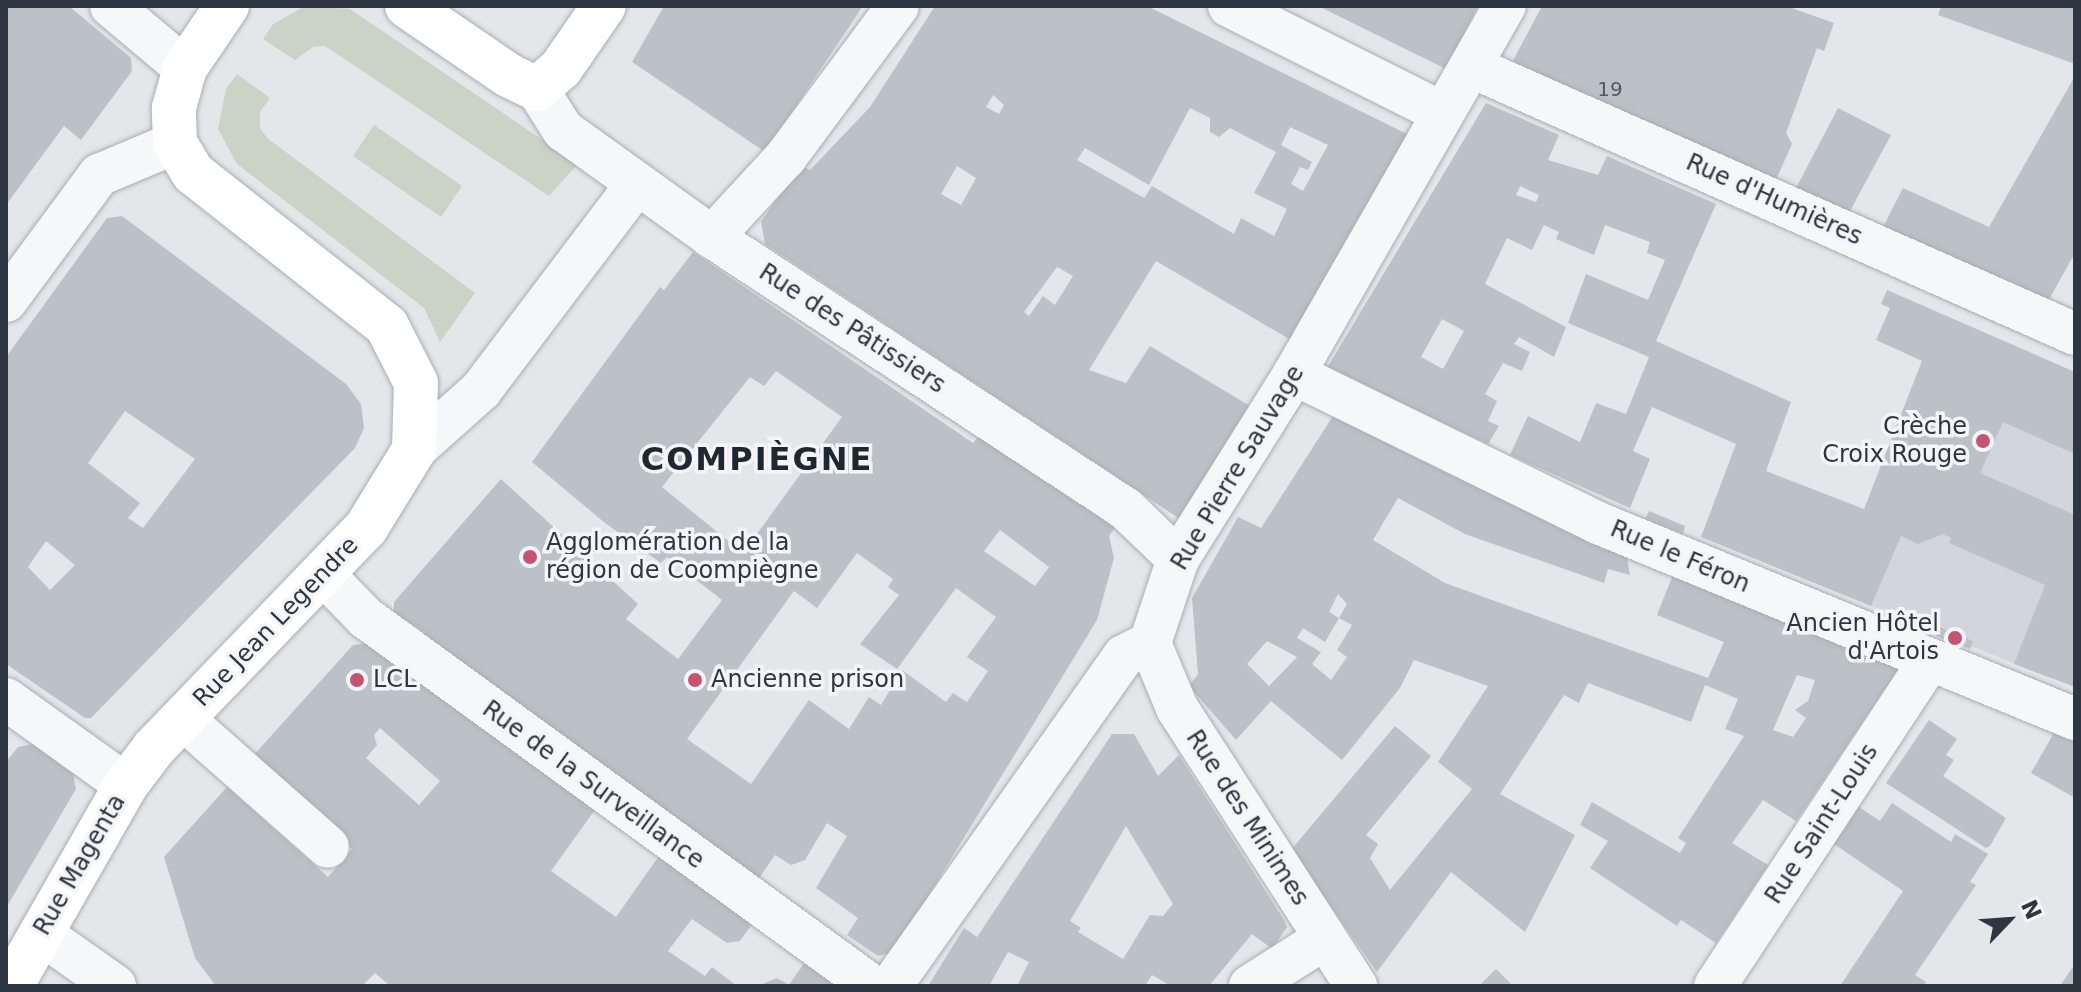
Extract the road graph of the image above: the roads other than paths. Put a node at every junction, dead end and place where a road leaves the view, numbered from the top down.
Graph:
1 (111, 6) edge
2 (227, 6) edge
3 (407, 6) edge
4 (604, 6) edge
5 (898, 6) edge
6 (1229, 6) edge
7 (1505, 6) edge
8 (1472, 67) junction
9 (185, 68) junction
10 (537, 89) junction
11 (1443, 113) junction
12 (175, 143) junction
13 (637, 184) junction
14 (712, 237) junction
15 (6, 301) edge
16 (2075, 334) edge
17 (1294, 374) junction
18 (414, 450) junction
19 (1178, 559) junction
20 (323, 574) junction
21 (1150, 643) junction
22 (1929, 662) junction
23 (8, 704) edge
24 (183, 719) junction
25 (2075, 719) edge
26 (126, 785) junction
27 (328, 847) dead end
28 (40, 933) junction
29 (1324, 939) junction
30 (1353, 985) edge
31 (11, 986) edge
32 (115, 986) edge
33 (872, 986) edge
34 (891, 986) edge
35 (1250, 986) edge
36 (1715, 986) edge

1 - 9 street
2 - 9 main road
3 - 10 main road
4 - 10 main road
5 - 14 street
6 - 11 street
7 - 8 street, Rue Pierre Sauvage
8 - 11 street, Rue Pierre Sauvage
8 - 16 street, Rue d'Humières
9 - 12 main road
10 - 13 street, Rue des Pâtissiers
11 - 17 street, Rue Pierre Sauvage
12 - 15 street
12 - 18 main road
13 - 14 street, Rue des Pâtissiers
13 - 18 street
14 - 19 street, Rue des Pâtissiers
17 - 19 street, Rue Pierre Sauvage
17 - 22 street, Rue le Féron
18 - 20 main road, Rue Jean Legendre
19 - 21 street, Rue Pierre Sauvage
20 - 24 main road, Rue Jean Legendre
20 - 33 street, Rue de la Surveillance
21 - 29 street, Rue des Minimes
21 - 34 street
22 - 25 street, Rue le Féron
22 - 36 street, Rue Saint-Louis
23 - 26 street
24 - 26 main road, Rue Jean Legendre
24 - 27 street
26 - 28 main road, Rue Magenta
28 - 31 main road, Rue Magenta
28 - 32 street
29 - 30 street, Rue des Minimes
29 - 35 street

